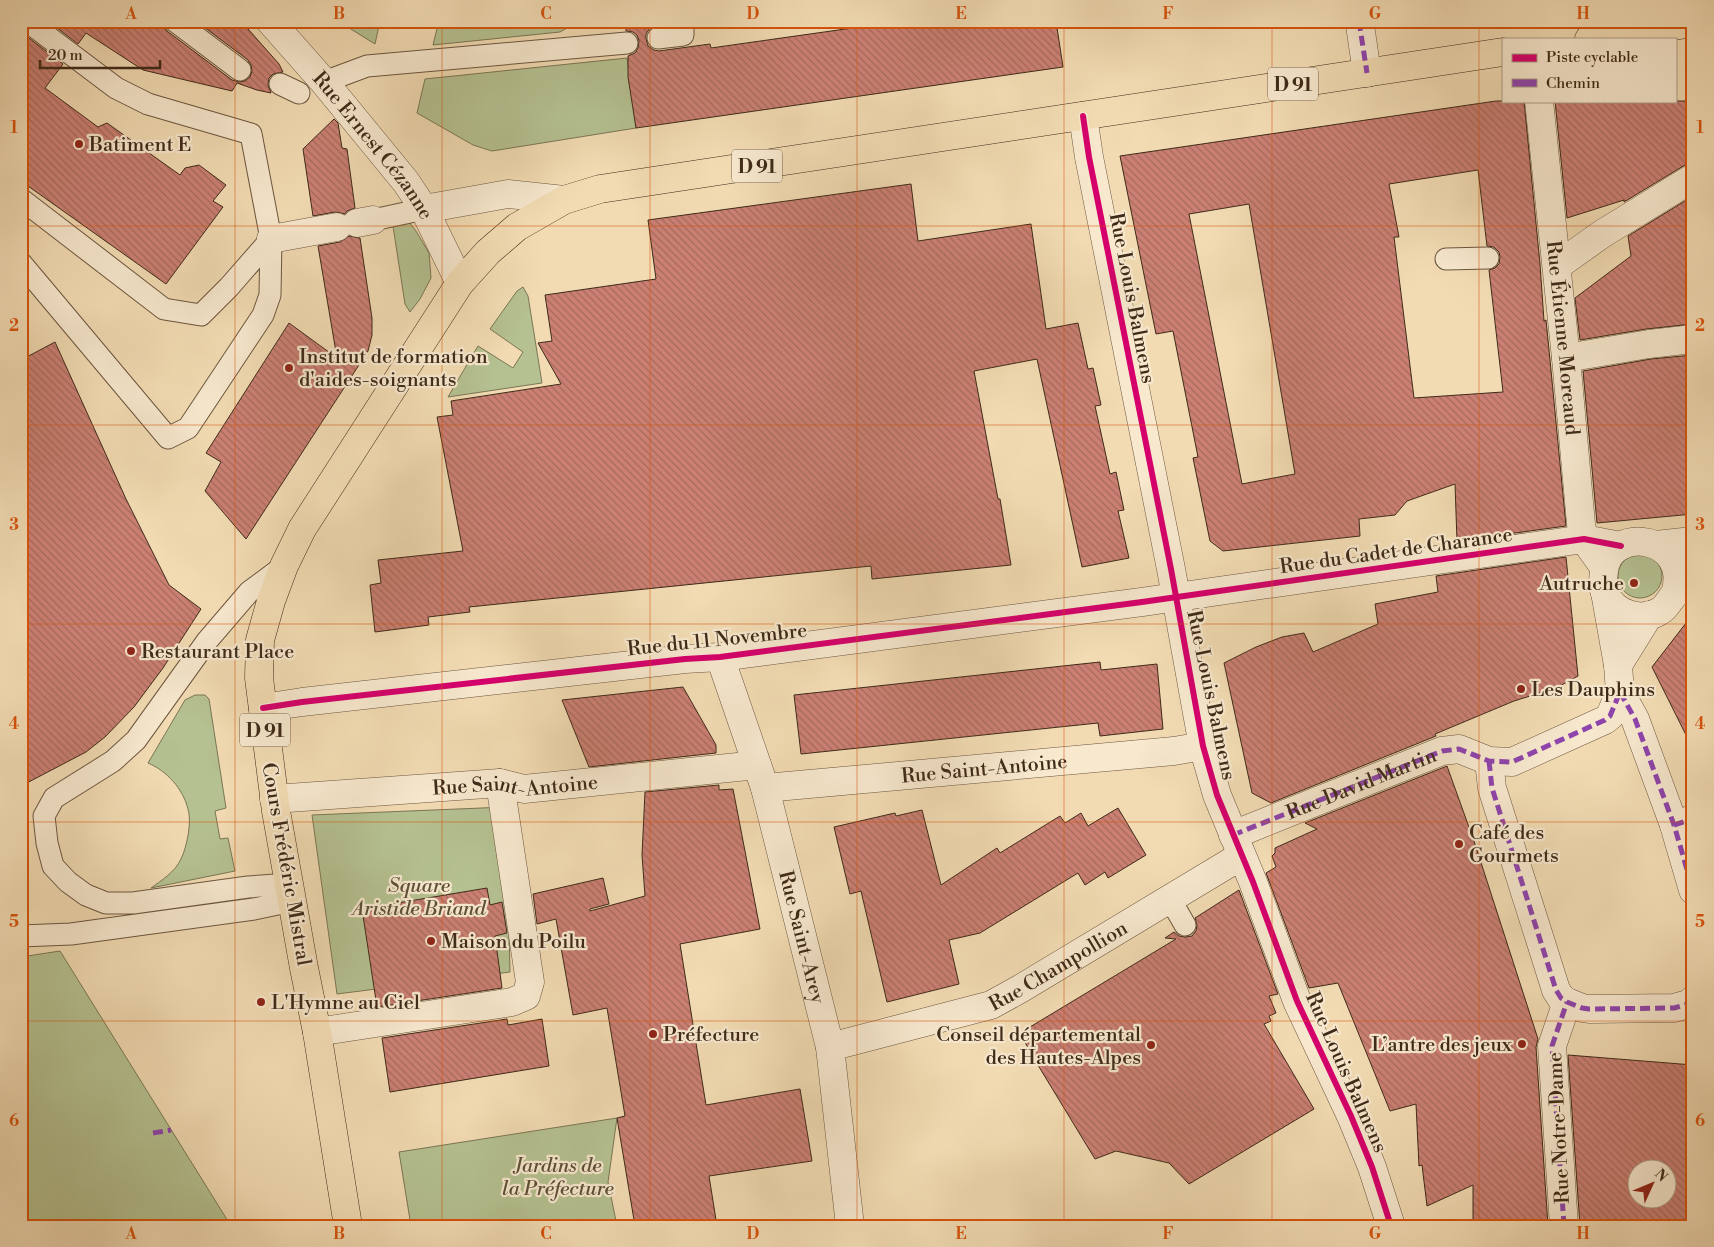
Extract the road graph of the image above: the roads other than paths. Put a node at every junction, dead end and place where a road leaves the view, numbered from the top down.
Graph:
1 (27, 21) edge
2 (175, 21) edge
3 (270, 21) edge
4 (683, 21) edge
5 (1693, 23) edge
6 (1360, 25) dead end
7 (658, 38) dead end
8 (1596, 38) edge
9 (627, 43) dead end
10 (1502, 52) edge
11 (240, 70) dead end
12 (1367, 73) junction
13 (324, 82) junction
14 (280, 84) dead end
15 (299, 93) dead end
16 (1539, 102) edge
17 (1083, 116) junction
18 (1693, 178) edge
19 (21, 199) edge
20 (564, 200) junction
21 (424, 209) junction
22 (356, 223) joint
23 (271, 239) junction
24 (1551, 256) junction
25 (1488, 258) dead end
26 (1446, 259) dead end
27 (21, 263) edge
28 (460, 283) junction
29 (1693, 339) edge
30 (1566, 358) junction
31 (1584, 539) junction
32 (1693, 541) edge
33 (1656, 544) junction
34 (1621, 546) junction
35 (284, 566) junction
36 (1604, 580) junction
37 (1684, 587) edge
38 (1175, 597) junction
39 (1649, 616) junction
40 (720, 657) junction
41 (1618, 665) junction
42 (1620, 692) junction
43 (262, 708) junction
44 (1203, 746) junction
45 (1489, 761) junction
46 (761, 776) junction
47 (500, 784) junction
48 (274, 799) junction
49 (1683, 822) edge
50 (1237, 845) junction
51 (1693, 890) edge
52 (290, 892) junction
53 (1170, 899) junction
54 (1185, 925) dead end
55 (21, 936) edge
56 (1568, 1002) junction
57 (1691, 1004) edge
58 (317, 1032) junction
59 (830, 1047) junction
60 (348, 1226) edge
61 (850, 1226) edge
62 (1391, 1226) edge
63 (1564, 1226) edge

1 - 23 lane
2 - 11 lane
3 - 13 street, Rue Ernest Cézanne
4 - 7 lane
5 - 8 main road
6 - 12 street
9 - 13 lane
10 - 12 main road, D 91
12 - 17 main road, D 91
13 - 21 street, Rue Ernest Cézanne
14 - 15 lane
16 - 24 street, Rue Étienne Moreaud
17 - 20 main road, D 91
17 - 38 street, Rue Louis Balmens
18 - 24 street
19 - 23 lane
20 - 21 street
20 - 28 main road, D 91
21 - 22 lane
21 - 28 street, Rue Ernest Cézanne
22 - 23 street
23 - 27 lane
24 - 30 street, Rue Étienne Moreaud
25 - 26 lane
28 - 35 main road, Cours Frédéric Mistral / D 91
29 - 30 street
30 - 31 street, Rue Étienne Moreaud
31 - 34 street, Rue du Cadet de Charance
31 - 36 street, Rue Étienne Moreaud
31 - 38 street, Rue du Cadet de Charance
32 - 33 street
33 - 34 street
33 - 37 street
34 - 36 street
35 - 43 main road, Cours Frédéric Mistral / D 91
35 - 52 lane
36 - 39 street
36 - 41 street
37 - 39 street
38 - 40 street, Rue du 11 Novembre
38 - 44 street, Rue Louis Balmens
39 - 41 street
40 - 43 street, Rue du 11 Novembre
40 - 46 street, Rue Saint-Arey
41 - 42 street
42 - 45 street
42 - 49 street
43 - 48 main road, Cours Frédéric Mistral / D 91
44 - 46 street, Rue Saint-Antoine
44 - 50 street, Rue Louis Balmens
45 - 50 street, Rue David Martin
45 - 56 street
46 - 47 street, Rue Saint-Antoine
46 - 59 street, Rue Saint-Arey
47 - 48 street, Rue Saint-Antoine
47 - 58 street
48 - 52 main road, Cours Frédéric Mistral / D 91
49 - 51 street
50 - 53 street, Rue Champollion
50 - 62 street, Rue Louis Balmens
52 - 55 lane
52 - 58 main road, Cours Frédéric Mistral / D 91
53 - 54 lane
53 - 59 street, Rue Champollion
56 - 57 street
56 - 63 street, Rue Notre-Dame
58 - 60 main road, Cours Frédéric Mistral / D 91
59 - 61 street, Rue Saint-Arey

